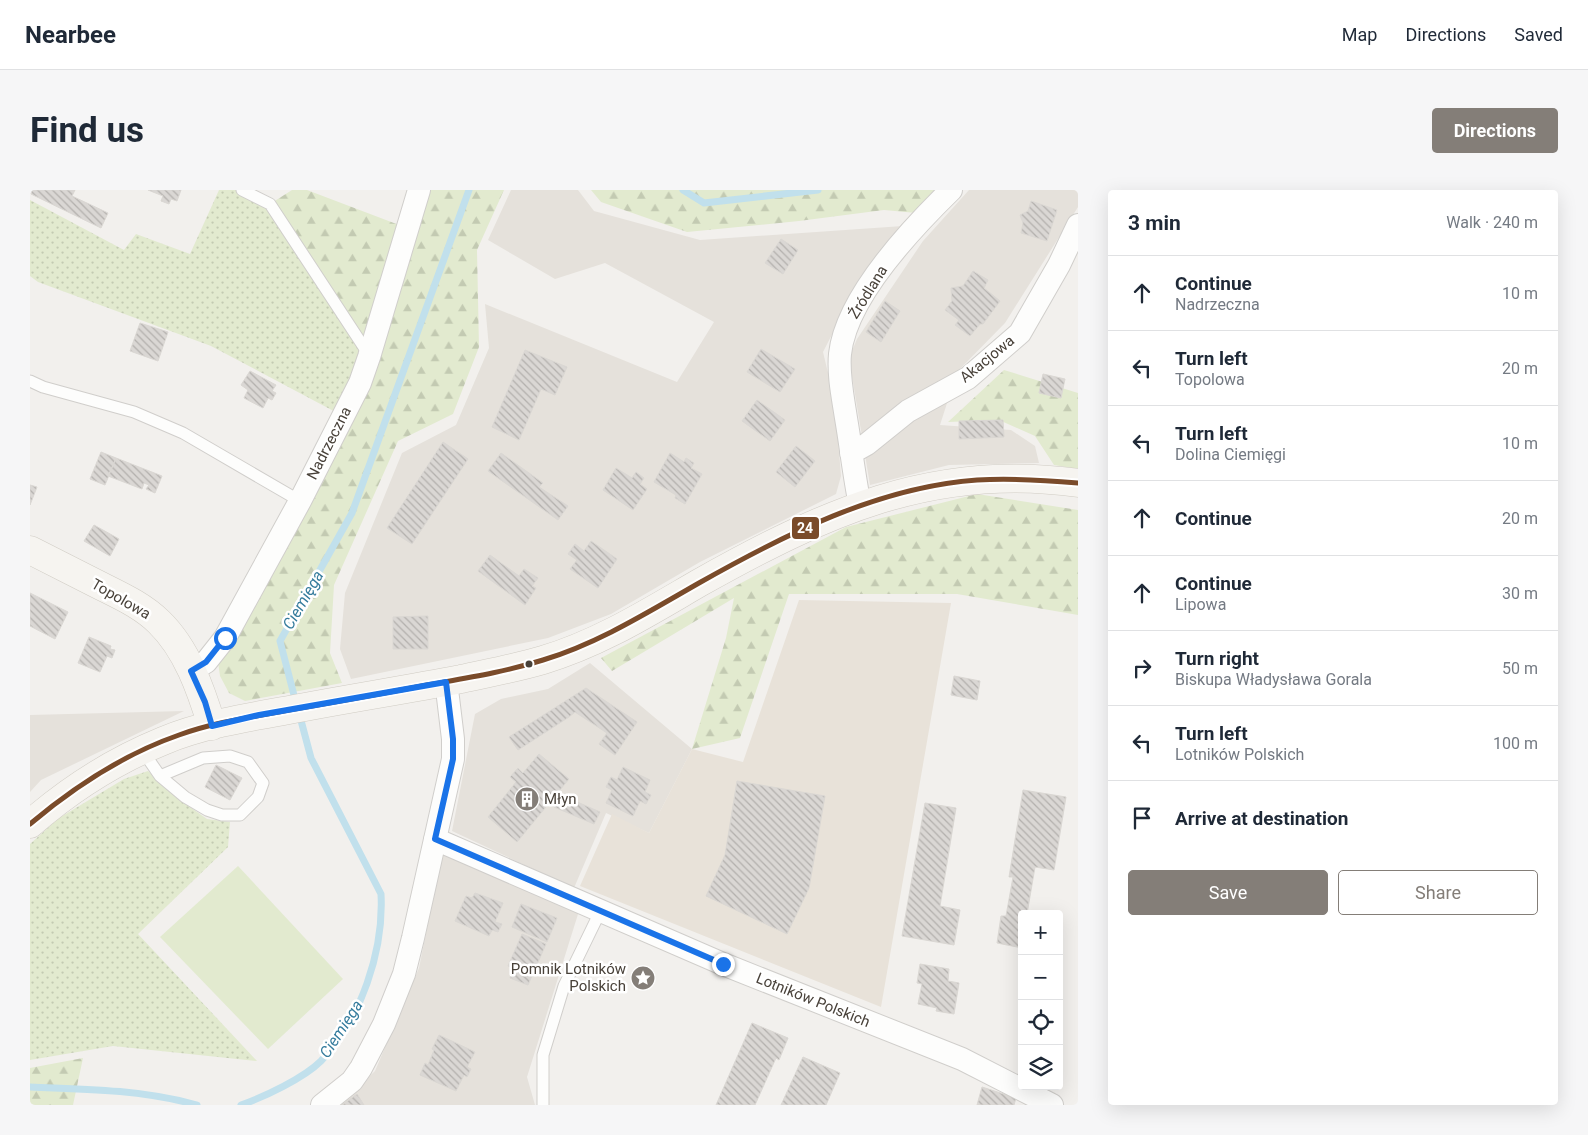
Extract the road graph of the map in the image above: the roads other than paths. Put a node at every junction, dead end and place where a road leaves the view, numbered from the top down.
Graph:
1 (242, 190) edge
2 (419, 190) edge
3 (951, 190) edge
4 (1078, 225) edge
5 (370, 357) junction
6 (30, 381) edge
7 (852, 453) junction
8 (1078, 483) edge
9 (300, 501) junction
10 (860, 505) junction
11 (30, 550) edge
12 (191, 671) junction
13 (446, 682) junction
14 (212, 726) junction
15 (142, 750) junction
16 (160, 776) junction
17 (30, 824) edge
18 (435, 839) junction
19 (600, 912) junction
20 (322, 1105) edge
21 (542, 1105) edge
22 (1052, 1105) edge

1 - 5 lane
2 - 5 street, Nadrzeczna
3 - 7 street, Źródlana
4 - 7 street, Akacjowa
5 - 9 street, Nadrzeczna
6 - 9 lane
7 - 10 street, Źródlana
8 - 10 street
9 - 12 street, Nadrzeczna
10 - 13 street
11 - 12 street, Topolowa
12 - 14 street, Topolowa
13 - 14 street
13 - 18 street
14 - 15 street
15 - 16 lane
15 - 17 street
16 - 16 lane
18 - 19 street, Lotników Polskich
18 - 20 street
19 - 21 lane
19 - 22 street, Lotników Polskich

